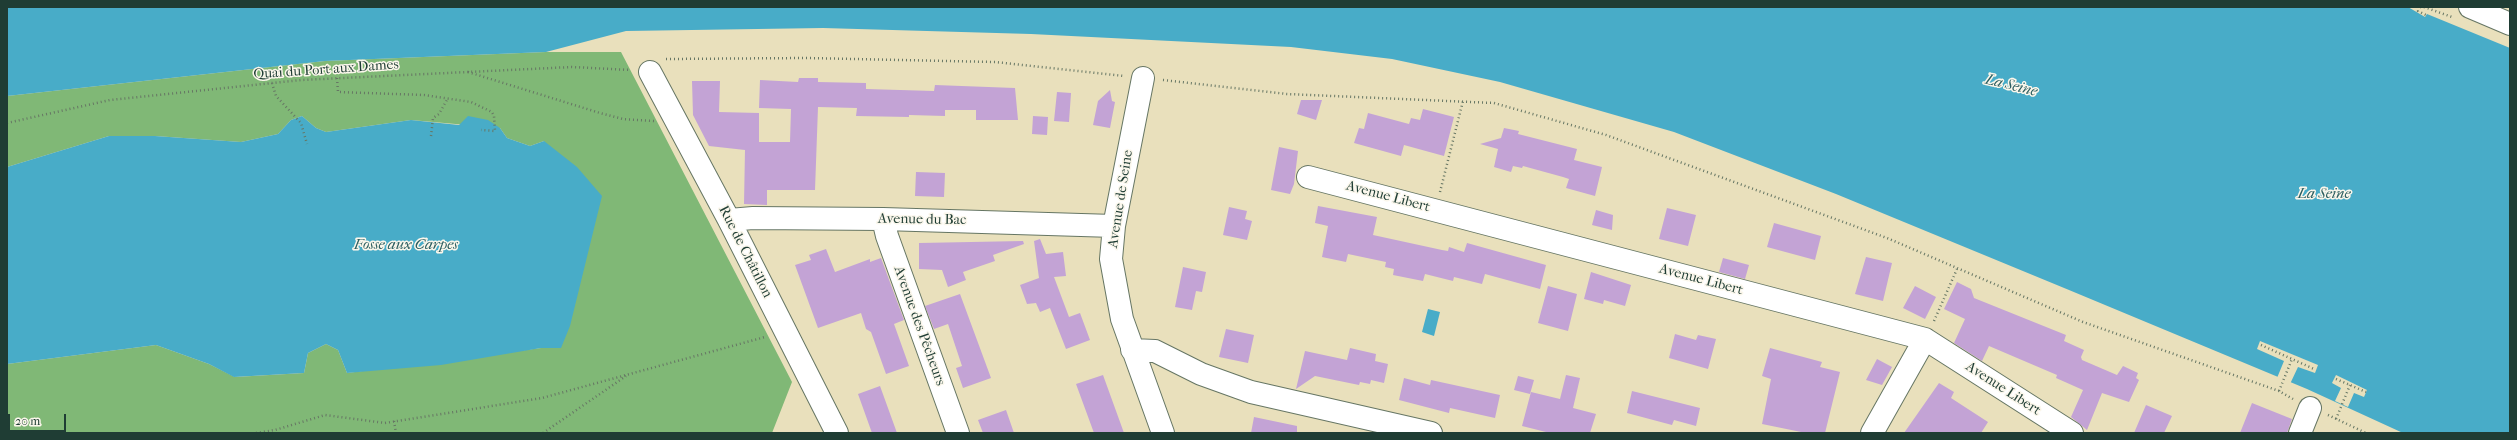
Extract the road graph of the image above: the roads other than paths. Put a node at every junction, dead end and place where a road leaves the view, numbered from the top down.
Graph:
1 (2470, 7) edge
2 (2510, 24) edge
3 (650, 72) road end
4 (1143, 78) road end
5 (1308, 176) dead end
6 (883, 219) junction
7 (729, 220) junction
8 (1114, 226) junction
9 (1925, 339) junction
10 (1132, 350) junction
11 (2310, 408) road end
12 (837, 433) edge
13 (958, 433) edge
14 (1163, 433) edge
15 (1431, 433) edge
16 (1872, 433) edge
17 (2072, 433) edge
18 (2300, 433) edge

1 - 2 street
3 - 7 street, Rue de Châtillon
4 - 8 street, Avenue de Seine
5 - 9 street, Avenue Libert
6 - 7 street, Avenue du Bac
6 - 8 street, Avenue du Bac
6 - 13 street, Avenue des Pêcheurs
7 - 12 street, Rue de Châtillon
8 - 10 street, Avenue de Seine
9 - 16 street
9 - 17 street, Avenue Libert
10 - 14 street, Avenue de Seine
10 - 15 street
11 - 18 street

